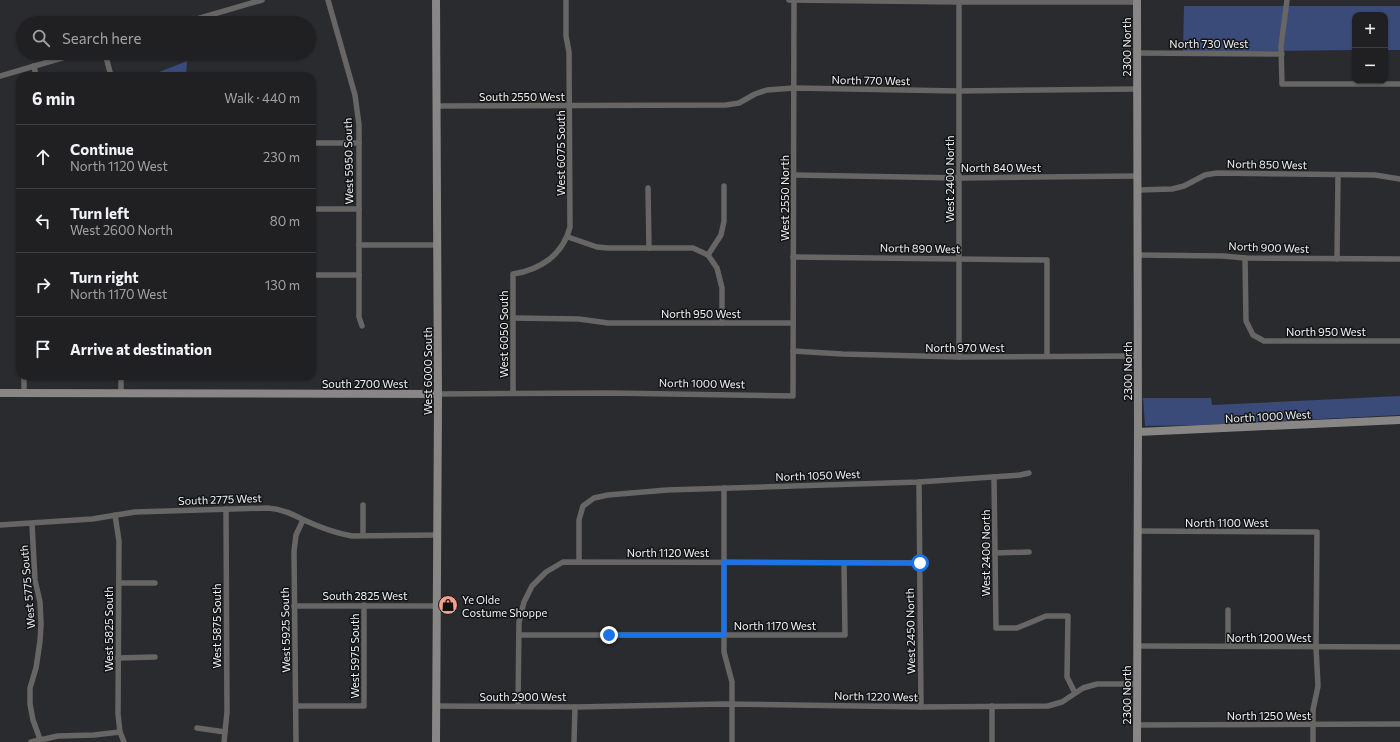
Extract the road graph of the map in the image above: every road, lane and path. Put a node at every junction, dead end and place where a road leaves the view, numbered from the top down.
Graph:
1 (262, 0) edge
2 (328, 0) edge
3 (436, 0) edge
4 (566, 0) edge
5 (792, 0) edge
6 (1287, 0) edge
7 (959, 1) edge
8 (1137, 1) edge
9 (206, 16) edge
10 (1137, 53) junction
11 (1282, 54) junction
12 (55, 60) edge
13 (107, 60) edge
14 (34, 66) junction
15 (35, 72) edge
16 (110, 72) edge
17 (0, 76) edge
18 (1400, 84) edge
19 (794, 88) junction
20 (1137, 89) junction
21 (959, 91) junction
22 (437, 106) junction
23 (570, 106) junction
24 (608, 106) joint
25 (316, 143) edge
26 (359, 143) junction
27 (794, 175) junction
28 (1338, 175) junction
29 (1137, 176) junction
30 (959, 178) junction
31 (1400, 178) edge
32 (724, 186) dead end
33 (648, 188) dead end
34 (1137, 190) junction
35 (316, 209) edge
36 (359, 209) junction
37 (568, 237) junction
38 (359, 245) junction
39 (437, 245) junction
40 (649, 248) junction
41 (708, 255) junction
42 (1138, 255) junction
43 (794, 256) junction
44 (1245, 258) junction
45 (959, 259) junction
46 (1337, 259) junction
47 (1400, 259) edge
48 (513, 274) joint
49 (316, 275) edge
50 (359, 275) junction
51 (513, 318) junction
52 (722, 323) junction
53 (793, 323) junction
54 (362, 326) dead end
55 (1400, 341) edge
56 (793, 351) junction
57 (1047, 356) junction
58 (1138, 356) junction
59 (959, 357) junction
60 (24, 380) edge
61 (121, 380) edge
62 (0, 393) edge
63 (24, 393) junction
64 (121, 393) junction
65 (438, 394) junction
66 (513, 394) junction
67 (610, 394) joint
68 (793, 396) joint
69 (1400, 420) edge
70 (1138, 432) junction
71 (1028, 473) dead end
72 (994, 477) junction
73 (919, 482) junction
74 (724, 488) junction
75 (363, 505) dead end
76 (226, 509) junction
77 (115, 515) junction
78 (303, 520) junction
79 (32, 524) junction
80 (0, 525) edge
81 (1138, 531) junction
82 (363, 535) junction
83 (437, 535) junction
84 (995, 552) junction
85 (1029, 552) dead end
86 (579, 562) junction
87 (724, 562) junction
88 (844, 563) junction
89 (920, 563) junction
90 (119, 583) junction
91 (155, 583) dead end
92 (364, 605) junction
93 (294, 606) junction
94 (436, 606) junction
95 (1228, 610) dead end
96 (519, 635) junction
97 (724, 635) junction
98 (1137, 646) junction
99 (1228, 646) junction
100 (1316, 647) junction
101 (1400, 647) edge
102 (155, 657) dead end
103 (118, 658) junction
104 (1137, 684) junction
105 (1075, 693) junction
106 (732, 704) junction
107 (609, 705) joint
108 (296, 706) junction
109 (436, 706) junction
110 (518, 706) junction
111 (575, 706) junction
112 (992, 706) junction
113 (921, 707) junction
114 (1400, 724) edge
115 (1137, 725) junction
116 (1312, 725) junction
117 (196, 728) dead end
118 (120, 732) junction
119 (225, 732) junction
120 (41, 741) edge
121 (31, 742) edge
122 (124, 742) edge
123 (224, 742) edge
124 (296, 742) edge
125 (436, 742) edge
126 (574, 742) edge
127 (732, 742) edge
128 (992, 742) edge
129 (1137, 742) edge
130 (1312, 742) edge

1 - 9 street
2 - 26 street, West 5950 South
3 - 22 street, West 6000 South
4 - 23 street, West 6075 South
5 - 7 street
5 - 19 street, West 2550 North
6 - 11 street
7 - 8 street
7 - 21 street, West 2400 North
8 - 10 street, 2300 North
10 - 11 street, North 730 West
10 - 20 street, 2300 North
11 - 18 street
12 - 14 street
13 - 16 street
14 - 15 street
14 - 17 street
19 - 21 street, North 770 West
19 - 24 street, North 770 West
19 - 27 street, West 2550 North
20 - 21 street, North 770 West
20 - 29 street, 2300 North
21 - 30 street, West 2400 North
22 - 23 street, South 2550 West
22 - 39 street, West 6000 South
23 - 24 street, South 2550 West
23 - 37 street, West 6075 South
25 - 26 street
26 - 36 street, West 5950 South
27 - 30 street, North 840 West
27 - 43 street, West 2550 North
28 - 31 street, North 850 West
28 - 34 street, North 850 West
28 - 46 street
29 - 30 street, North 840 West
29 - 34 street, 2300 North
30 - 45 street, West 2400 North
32 - 41 street
33 - 40 street
34 - 42 street, 2300 North
35 - 36 street
36 - 38 street, West 5950 South
37 - 40 street
37 - 48 street, West 6075 South
38 - 39 street
38 - 50 street, West 5950 South
39 - 65 street, West 6000 South
40 - 41 street
41 - 52 street
42 - 44 street, North 900 West
42 - 58 street, 2300 North
43 - 45 street, North 890 West
43 - 53 street, West 2550 North
44 - 46 street, North 900 West
44 - 55 street, North 950 West
45 - 57 street, North 890 West
45 - 59 street, West 2400 North
46 - 47 street, North 900 West
48 - 51 street, West 6050 South
49 - 50 street
50 - 54 street, West 5950 South
51 - 52 street, North 950 West
51 - 66 street, West 6050 South
52 - 53 street, North 950 West
53 - 56 street, West 2550 North
56 - 59 street, North 970 West
56 - 68 street, West 2550 North
57 - 58 street, North 970 West
57 - 59 street, North 970 West
58 - 70 street, 2300 North
60 - 63 street
61 - 64 street
62 - 63 street, South 2700 West
63 - 64 street, South 2700 West
64 - 65 street, South 2700 West
65 - 66 street, South 2700 West
65 - 83 street, West 6000 South
66 - 67 street, South 2700 West
67 - 68 street, North 1000 West
69 - 70 street, North 1000 West
70 - 81 street, 2300 North
71 - 72 street, North 1050 West
72 - 73 street, North 1050 West
72 - 84 street, West 2400 North
73 - 74 street, North 1050 West
73 - 89 street, West 2450 North
74 - 86 street, North 1050 West
74 - 87 street
75 - 82 street
76 - 77 street, South 2775 West
76 - 78 street, South 2775 West
76 - 119 street, West 5875 South
77 - 79 street, South 2775 West
77 - 90 street, West 5825 South
78 - 82 street, South 2775 West
78 - 93 street, West 5925 South
79 - 80 street, South 2775 West
79 - 120 street, West 5775 South
81 - 98 street, 2300 North
81 - 100 street, North 1100 West
82 - 83 street, South 2775 West
83 - 94 street, West 6000 South
84 - 85 street
84 - 105 street, West 2400 North
86 - 87 street, North 1120 West
86 - 96 street, North 1120 West
87 - 88 street, North 1120 West
87 - 97 street
88 - 89 street, North 1120 West
88 - 97 street, North 1170 West
89 - 113 street, West 2450 North
90 - 91 street
90 - 103 street, West 5825 South
92 - 93 street, South 2825 West
92 - 94 street, South 2825 West
92 - 108 street, West 5975 South
93 - 108 street, West 5925 South
94 - 109 street, West 6000 South
95 - 99 street
96 - 97 street, North 1170 West
96 - 110 street
97 - 106 street
98 - 99 street, North 1200 West
98 - 104 street, 2300 North
99 - 100 street, North 1200 West
100 - 101 street, North 1200 West
100 - 116 street
102 - 103 street
103 - 118 street, West 5825 South
104 - 105 street, North 1220 West
104 - 115 street, 2300 North
105 - 112 street, North 1220 West
106 - 107 street, North 1220 West
106 - 113 street, North 1220 West
106 - 127 street
107 - 111 street, South 2900 West
108 - 124 street, West 5925 South
109 - 110 street, South 2900 West
109 - 125 street, West 6000 South
110 - 111 street, South 2900 West
111 - 126 street
112 - 113 street, North 1220 West
112 - 128 street
114 - 116 street, North 1250 West
115 - 116 street, North 1250 West
115 - 129 street, 2300 North
116 - 130 street
117 - 119 street
118 - 120 street
118 - 122 street, West 5825 South
119 - 123 street, West 5875 South
120 - 121 street

